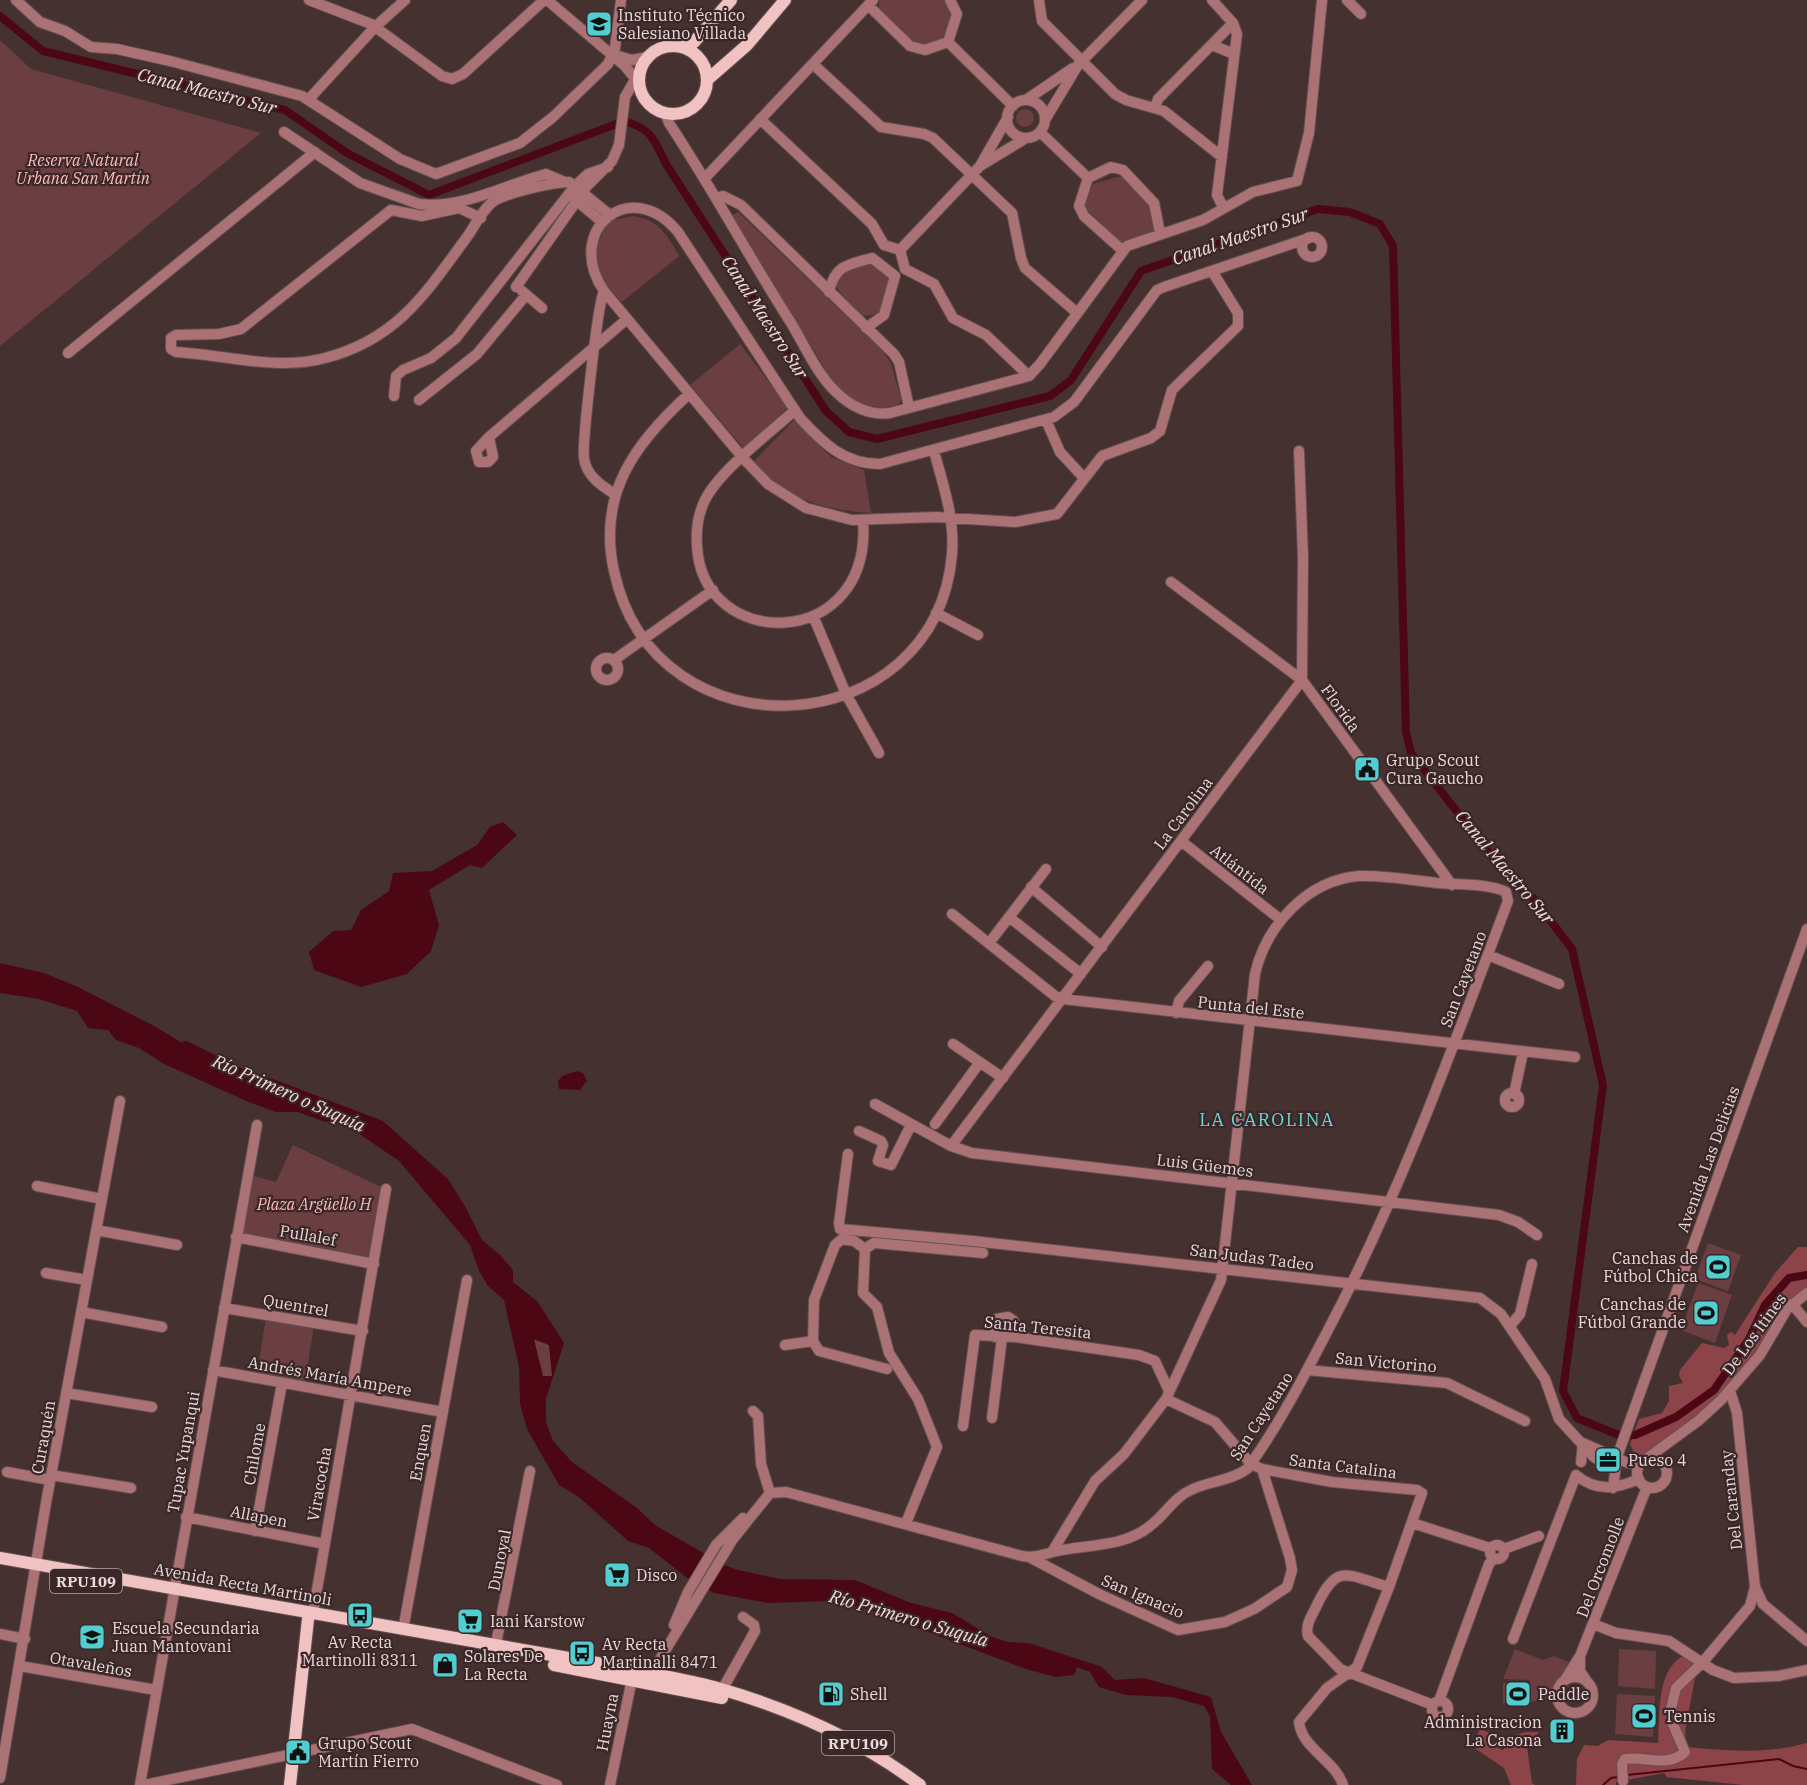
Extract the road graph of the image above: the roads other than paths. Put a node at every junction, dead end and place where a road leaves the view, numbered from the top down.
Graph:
1 (16, 0) edge
2 (309, 0) edge
3 (405, 0) edge
4 (546, 0) edge
5 (621, 0) edge
6 (730, 0) edge
7 (785, 0) edge
8 (950, 0) edge
9 (1039, 0) edge
10 (1142, 0) edge
11 (1212, 0) edge
12 (1322, 0) edge
13 (1347, 0) edge
14 (870, 3) edge
15 (1361, 14) dead end
16 (1233, 23) junction
17 (375, 27) junction
18 (948, 42) junction
19 (1212, 45) junction
20 (682, 47) junction
21 (1234, 54) junction
22 (612, 55) junction
23 (1080, 63) junction
24 (813, 64) junction
25 (635, 75) junction
26 (707, 80) junction
27 (309, 99) junction
28 (1026, 100) junction
29 (1012, 106) junction
30 (1155, 107) junction
31 (665, 114) junction
32 (1008, 117) junction
33 (760, 119) junction
34 (1045, 120) junction
35 (284, 132) dead end
36 (1040, 132) junction
37 (1026, 138) junction
38 (315, 152) junction
39 (1222, 157) junction
40 (976, 171) junction
41 (705, 178) junction
42 (1088, 178) junction
43 (571, 190) junction
44 (717, 198) junction
45 (1223, 207) junction
46 (482, 218) junction
47 (606, 218) junction
48 (1160, 233) junction
49 (1309, 238) dead end
50 (884, 245) junction
51 (900, 250) junction
52 (1122, 250) junction
53 (872, 258) junction
54 (905, 269) junction
55 (1212, 271) junction
56 (895, 276) junction
57 (504, 278) junction
58 (516, 287) junction
59 (604, 291) junction
60 (830, 292) junction
61 (526, 295) junction
62 (542, 308) dead end
63 (1076, 312) junction
64 (627, 319) junction
65 (866, 328) junction
66 (212, 334) junction
67 (595, 348) junction
68 (68, 353) dead end
69 (211, 354) junction
70 (1029, 376) junction
71 (689, 393) junction
72 (394, 396) dead end
73 (419, 400) dead end
74 (909, 407) junction
75 (795, 410) junction
76 (1046, 420) junction
77 (489, 437) dead end
78 (934, 451) junction
79 (1299, 451) dead end
80 (743, 458) junction
81 (1084, 478) junction
82 (616, 495) junction
83 (951, 518) junction
84 (864, 520) junction
85 (1171, 582) dead end
86 (712, 590) junction
87 (936, 613) junction
88 (814, 618) junction
89 (978, 635) dead end
90 (644, 640) junction
91 (614, 660) dead end
92 (1302, 680) junction
93 (846, 694) junction
94 (879, 753) dead end
95 (1181, 841) junction
96 (1046, 869) dead end
97 (1452, 885) junction
98 (1031, 887) junction
99 (952, 914) dead end
100 (1009, 917) junction
101 (1281, 920) junction
102 (1807, 929) edge
103 (993, 938) dead end
104 (1102, 946) junction
105 (1488, 955) junction
106 (1208, 966) dead end
107 (1081, 974) junction
108 (1559, 984) dead end
109 (1063, 999) junction
110 (1176, 1013) junction
111 (1249, 1022) junction
112 (953, 1044) dead end
113 (1454, 1044) junction
114 (1523, 1052) junction
115 (1575, 1057) dead end
116 (980, 1062) junction
117 (1004, 1078) junction
118 (1514, 1094) dead end
119 (120, 1101) dead end
120 (875, 1104) dead end
121 (935, 1124) dead end
122 (257, 1125) dead end
123 (911, 1125) junction
124 (859, 1131) dead end
125 (951, 1146) junction
126 (848, 1154) dead end
127 (1232, 1184) junction
128 (37, 1186) dead end
129 (387, 1189) dead end
130 (102, 1199) junction
131 (1389, 1202) junction
132 (96, 1230) junction
133 (1538, 1235) dead end
134 (236, 1237) junction
135 (177, 1245) dead end
136 (866, 1249) junction
137 (983, 1253) dead end
138 (374, 1264) junction
139 (1532, 1264) dead end
140 (1224, 1268) junction
141 (46, 1273) dead end
142 (87, 1280) junction
143 (467, 1280) dead end
144 (1352, 1285) junction
145 (1807, 1293) edge
146 (1792, 1304) junction
147 (224, 1308) junction
148 (81, 1312) junction
149 (1807, 1322) edge
150 (1510, 1326) junction
151 (162, 1327) dead end
152 (363, 1331) junction
153 (1015, 1337) junction
154 (999, 1338) junction
155 (813, 1341) junction
156 (785, 1345) dead end
157 (887, 1369) dead end
158 (213, 1370) junction
159 (1307, 1370) junction
160 (282, 1383) junction
161 (1730, 1391) junction
162 (66, 1393) junction
163 (351, 1395) junction
164 (1168, 1395) junction
165 (152, 1407) dead end
166 (753, 1411) dead end
167 (443, 1412) junction
168 (992, 1418) dead end
169 (1525, 1421) dead end
170 (963, 1426) dead end
171 (1671, 1440) junction
172 (1583, 1443) junction
173 (1645, 1460) junction
174 (1612, 1461) junction
175 (1663, 1461) junction
176 (1581, 1462) dead end
177 (1251, 1464) junction
178 (1262, 1469) junction
179 (530, 1471) dead end
180 (7, 1472) dead end
181 (50, 1478) junction
182 (1641, 1480) junction
183 (131, 1488) dead end
184 (1613, 1488) junction
185 (770, 1493) junction
186 (186, 1517) junction
187 (906, 1523) junction
188 (1412, 1523) junction
189 (255, 1530) junction
190 (1539, 1536) dead end
191 (325, 1544) junction
192 (1052, 1552) junction
193 (1492, 1553) junction
194 (1030, 1557) junction
195 (0, 1558) edge
196 (0, 1566) edge
197 (35, 1568) junction
198 (1389, 1587) junction
199 (1755, 1587) junction
200 (173, 1592) junction
201 (1763, 1604) junction
202 (1750, 1606) junction
203 (310, 1616) junction
204 (743, 1617) dead end
205 (1593, 1624) junction
206 (403, 1630) junction
207 (0, 1634) edge
208 (25, 1639) junction
209 (1513, 1639) dead end
210 (1807, 1641) edge
211 (495, 1650) junction
212 (1580, 1656) junction
213 (1702, 1663) junction
214 (20, 1666) junction
215 (1807, 1670) edge
216 (1350, 1674) junction
217 (644, 1677) junction
218 (1565, 1680) junction
219 (1588, 1683) junction
220 (156, 1690) junction
221 (722, 1690) junction
222 (293, 1754) junction
223 (0, 1778) edge
224 (1623, 1778) dead end
225 (912, 1784) edge
226 (142, 1785) edge
227 (290, 1785) edge
228 (557, 1785) edge
229 (610, 1785) edge
230 (1343, 1785) edge

1 - 27 street
2 - 17 street
3 - 17 street
4 - 17 street
4 - 22 street
5 - 22 street
6 - 20 main road
7 - 26 main road
8 - 18 street
9 - 23 street
10 - 23 street
11 - 16 street
12 - 45 street
13 - 15 street
14 - 18 street
14 - 24 street
16 - 19 street
16 - 21 street
17 - 27 street
18 - 29 street
19 - 21 street
19 - 30 street
20 - 25 main road
20 - 26 main road
21 - 39 street
22 - 25 street
22 - 27 street
23 - 28 street
23 - 30 street
23 - 34 street
24 - 33 street
24 - 40 street
25 - 31 main road
25 - 43 street
26 - 31 main road
28 - 29 street
28 - 34 street
29 - 32 street
30 - 39 street
31 - 41 street
32 - 37 street
32 - 40 street
33 - 41 street
33 - 50 street
34 - 36 street
35 - 38 street
36 - 37 street
36 - 42 street
37 - 40 street
38 - 43 street
38 - 68 street
39 - 45 street
40 - 51 street
40 - 63 street
41 - 44 street
42 - 48 street
42 - 52 street
43 - 46 street
43 - 47 street
43 - 57 street
43 - 58 street
44 - 60 street
44 - 74 street
45 - 48 street
46 - 66 street
46 - 69 street
47 - 59 street
47 - 75 street
48 - 52 street
49 - 55 street
50 - 51 street
50 - 53 street
51 - 54 street
52 - 63 street
53 - 56 street
53 - 60 street
54 - 56 street
54 - 70 street
55 - 76 street
55 - 81 street
56 - 65 street
57 - 58 street
57 - 72 street
58 - 61 street
59 - 64 street
59 - 67 street
60 - 65 street
61 - 62 street
61 - 73 street
63 - 70 street
64 - 67 street
64 - 71 street
65 - 74 street
66 - 69 street
66 - 69 street
67 - 77 street
67 - 82 street
70 - 74 street
71 - 80 street
71 - 82 street
75 - 78 street
75 - 80 street
76 - 78 street
76 - 81 street
78 - 83 street
79 - 92 street
80 - 84 street
80 - 86 street
81 - 83 street
82 - 90 street
83 - 84 street
83 - 87 street
84 - 88 street
85 - 92 street, Florida
86 - 88 street
86 - 90 street
87 - 89 street
87 - 93 street
88 - 93 street
90 - 91 street
90 - 93 street
92 - 95 street, La Carolina
92 - 97 street, Florida
93 - 94 street
95 - 101 street, Atlántida
95 - 104 street, La Carolina
96 - 98 street
97 - 101 street
97 - 105 street, San Cayetano
98 - 100 street
98 - 104 street
99 - 109 street, Punta del Este
100 - 103 street
100 - 107 street
101 - 111 street
102 - 174 street, Avenida Las Delicias
104 - 107 street, La Carolina
105 - 108 street
105 - 113 street, San Cayetano
106 - 110 street
107 - 109 street, La Carolina
109 - 110 street, Punta del Este
109 - 117 street, La Carolina
110 - 111 street, Punta del Este
111 - 113 street, Punta del Este
111 - 127 street
112 - 116 street
113 - 114 street, Punta del Este
113 - 131 street, San Cayetano
114 - 115 street, Punta del Este
114 - 118 street
116 - 117 street
116 - 121 street
117 - 125 street, La Carolina
119 - 130 street, Curaquén
120 - 123 street, Luis Güemes
122 - 134 street, Tupac Yupanqui
123 - 124 street
123 - 125 street, Luis Güemes
125 - 127 street, Luis Güemes
126 - 140 street, San Judas Tadeo
127 - 131 street, Luis Güemes
127 - 140 street
128 - 130 street
129 - 138 street, Viracocha
130 - 132 street, Curaquén
131 - 133 street, Luis Güemes
131 - 144 street, San Cayetano
132 - 135 street
132 - 142 street, Curaquén
134 - 138 street, Pullalef
134 - 147 street, Tupac Yupanqui
136 - 137 street
136 - 155 street
136 - 187 street
138 - 152 street, Viracocha
139 - 150 street
140 - 144 street, San Judas Tadeo
140 - 164 street
141 - 142 street
142 - 148 street, Curaquén
143 - 167 street, Enquen
144 - 150 street, San Judas Tadeo
144 - 159 street, San Cayetano
145 - 146 street, De Los Itines
146 - 149 street
146 - 161 street, De Los Itines
147 - 152 street, Quentrel
147 - 158 street, Tupac Yupanqui
148 - 151 street
148 - 162 street, Curaquén
150 - 172 street, San Judas Tadeo
152 - 163 street, Viracocha
153 - 154 street, Santa Teresita
153 - 154 street
153 - 164 street, Santa Teresita
154 - 168 street
154 - 170 street, Santa Teresita
155 - 156 street
155 - 157 street
158 - 160 street, Andrés María Ampere
158 - 186 street, Tupac Yupanqui
159 - 169 street, San Victorino
159 - 177 street, San Cayetano
160 - 163 street, Andrés María Ampere
160 - 189 street, Chilome
161 - 171 street, De Los Itines
161 - 199 street, Del Caranday
162 - 165 street
162 - 181 street, Curaquén
163 - 167 street, Andrés María Ampere
163 - 191 street, Viracocha
164 - 177 street
164 - 192 street
166 - 185 street
167 - 206 street, Enquen
171 - 173 street, De Los Itines
171 - 175 street
172 - 174 street, San Judas Tadeo
172 - 176 street
173 - 174 street
173 - 175 street
173 - 182 street, De Los Itines
174 - 182 street
174 - 184 street, Avenida Las Delicias
175 - 182 street
177 - 178 street
177 - 192 street, San Cayetano
178 - 188 street, Santa Catalina
178 - 194 street, San Ignacio
179 - 211 street, Dunoyal
180 - 181 street
181 - 183 street
181 - 197 street, Curaquén
182 - 184 street
182 - 205 street, Del Orcomolle
184 - 209 street
185 - 187 street, San Cayetano
185 - 217 street, Huayna
186 - 189 street, Allapen
186 - 200 street, Tupac Yupanqui
187 - 194 street, San Cayetano
188 - 193 street
188 - 198 street
189 - 191 street, Allapen
190 - 193 street
191 - 203 street, Viracocha
192 - 194 street, San Cayetano
193 - 216 street
195 - 197 main road, Avenida Recta Martinoli / RPU109
196 - 197 main road, Avenida Recta Martinoli / RPU109
197 - 200 main road, Avenida Recta Martinoli / RPU109
197 - 208 street, Curaquén
198 - 216 street
198 - 216 street
199 - 201 street
199 - 202 street, Del Caranday
200 - 203 main road, Avenida Recta Martinoli / RPU109
200 - 220 street, Tupac Yupanqui
201 - 202 street
201 - 210 street
202 - 213 street, Del Caranday
203 - 206 main road, Avenida Recta Martinoli / RPU109
203 - 211 main road, Avenida Recta Martinoli / RPU109
203 - 222 main road, Viracocha
204 - 221 street
205 - 212 street, Del Orcomolle
205 - 213 street
206 - 211 main road, Avenida Recta Martinoli / RPU109
207 - 208 street
208 - 214 street, Curaquén
211 - 217 main road, Avenida Recta Martinoli / RPU109
211 - 217 main road, Avenida Recta Martinoli / RPU109
212 - 218 street, Del Orcomolle
212 - 219 street
213 - 215 street
213 - 224 street, Del Caranday
214 - 220 street, Otavaleños
214 - 223 street, Curaquén
216 - 230 street
217 - 221 main road, Avenida Recta Martinoli / RPU109
217 - 225 main road, Avenida Recta Martinoli / RPU109
217 - 229 street, Huayna
218 - 219 street
218 - 219 street
220 - 226 street, Tupac Yupanqui
221 - 225 main road, Avenida Recta Martinoli / RPU109
222 - 226 street
222 - 227 main road, Viracocha
222 - 228 street

